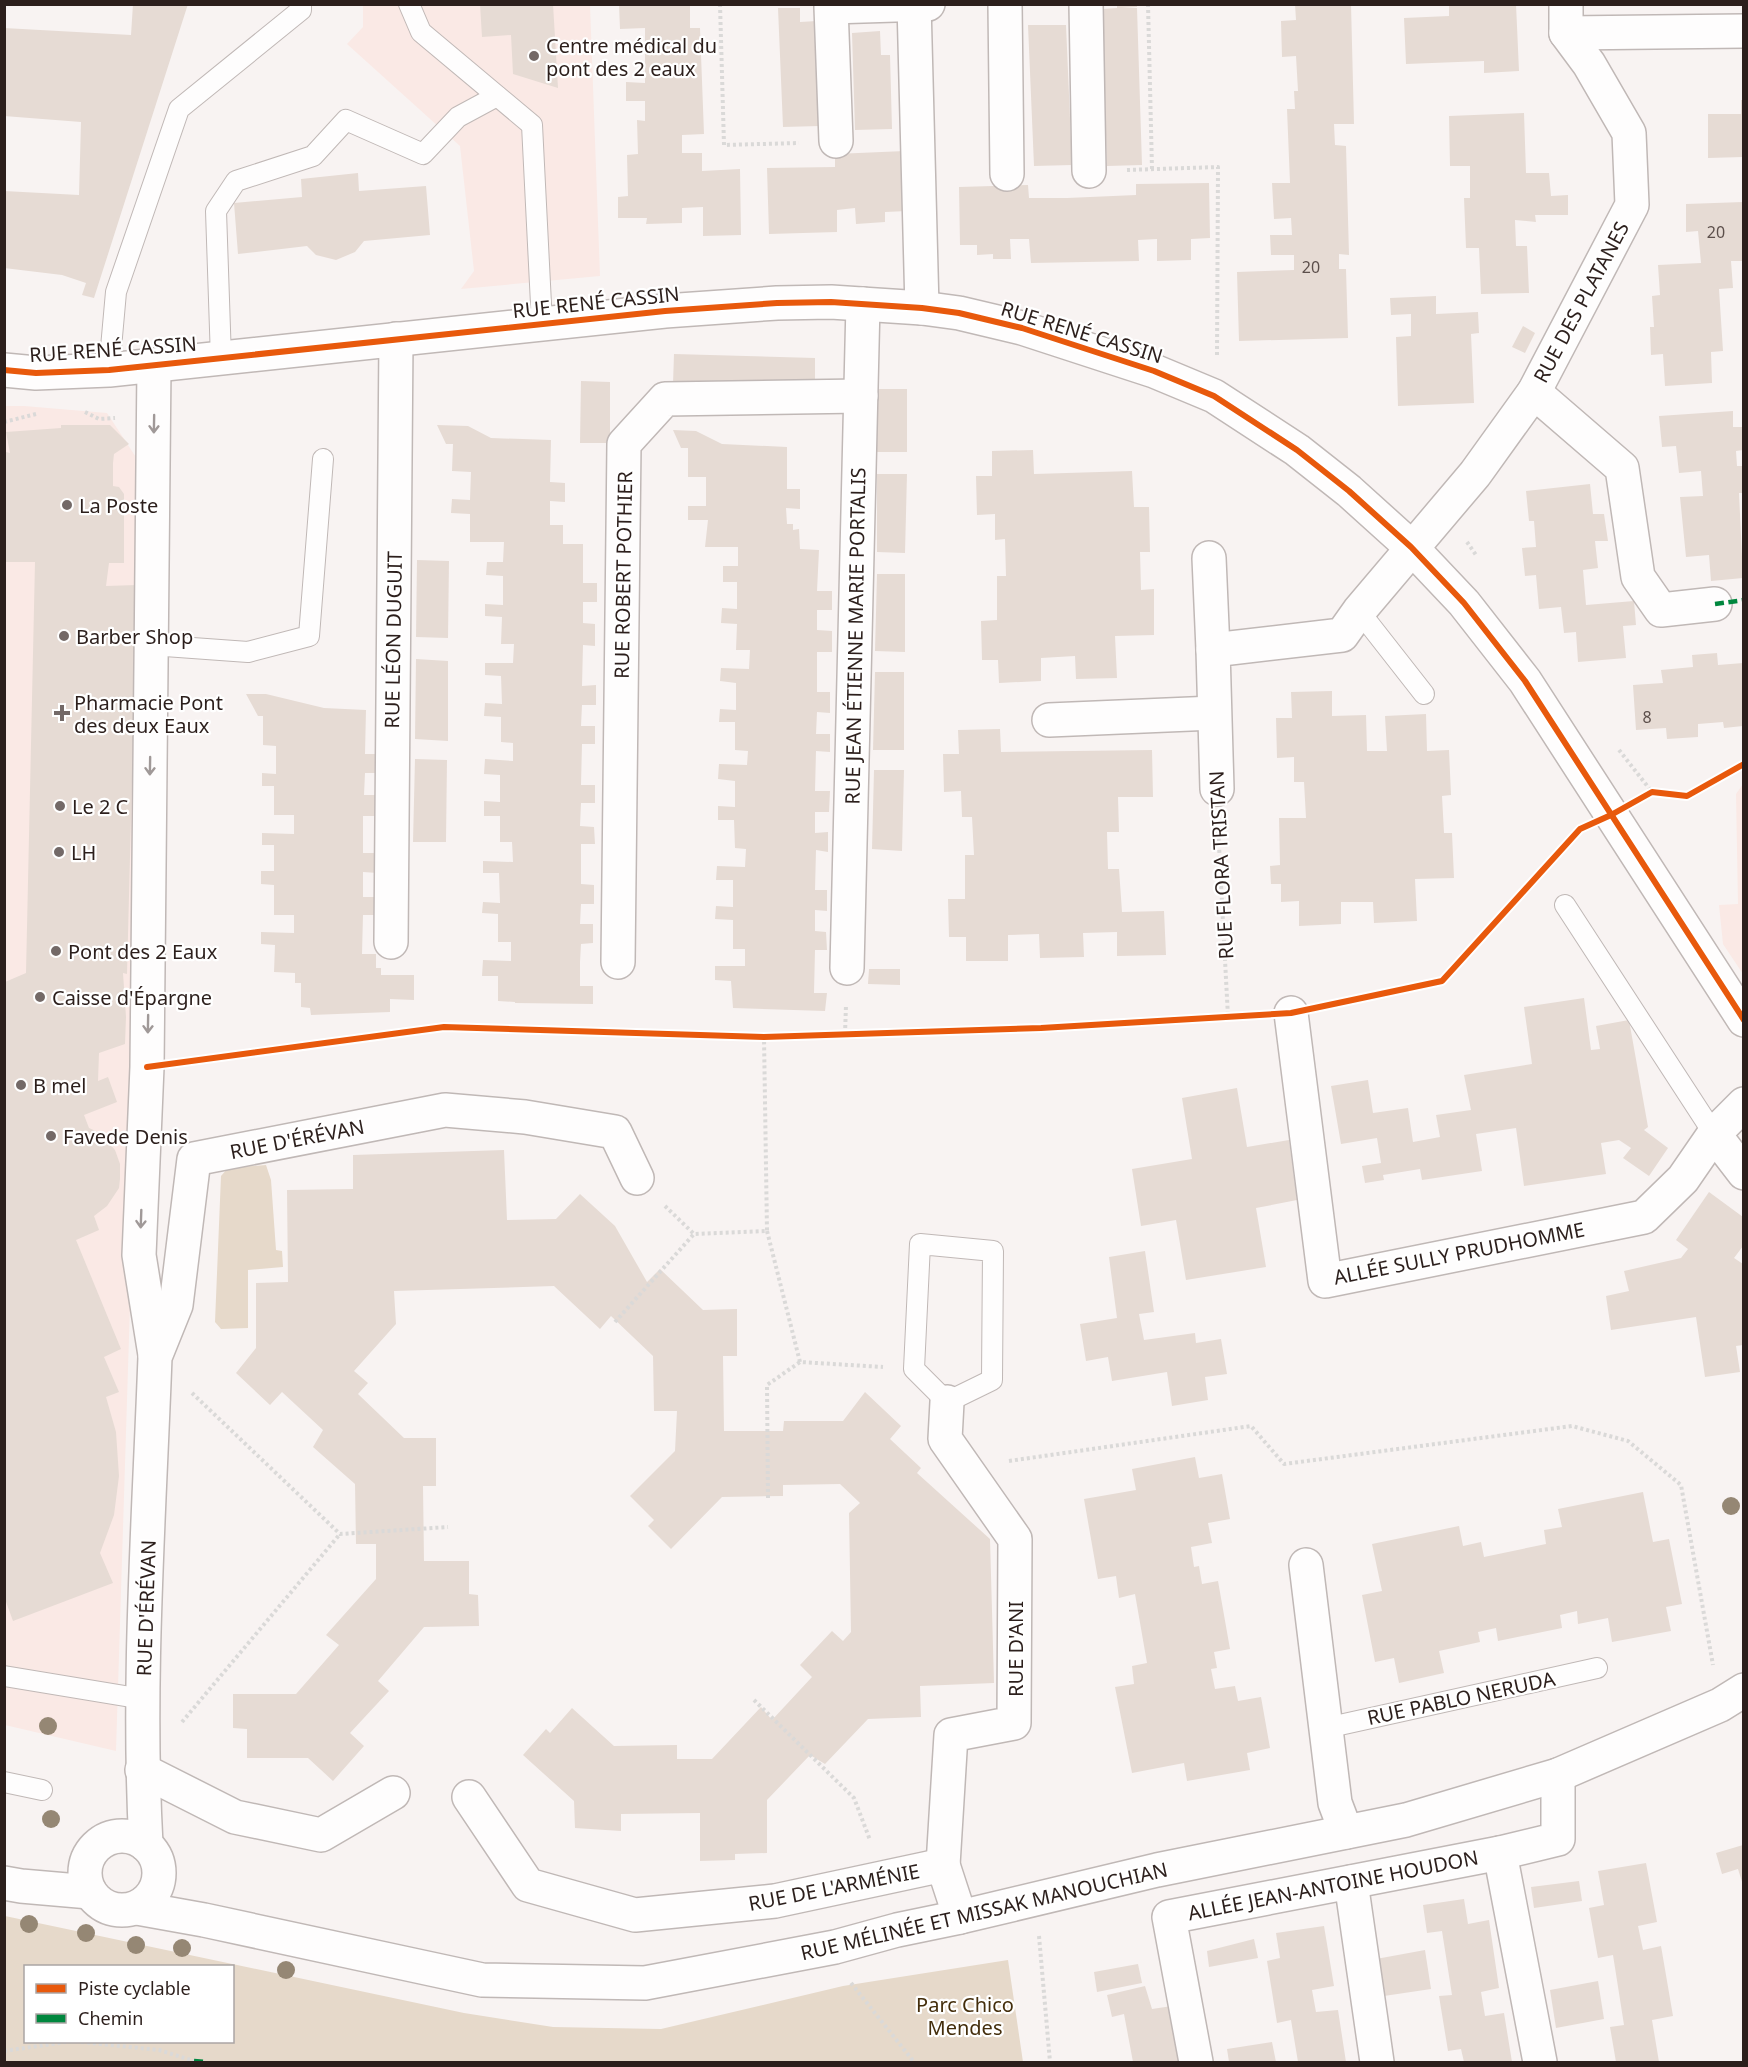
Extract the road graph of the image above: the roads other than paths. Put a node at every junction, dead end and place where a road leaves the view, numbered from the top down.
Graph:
1 (301, 4) edge
2 (409, 4) edge
3 (928, 4) edge
4 (1005, 4) edge
5 (1086, 4) edge
6 (914, 5) edge
7 (1566, 19) edge
8 (1743, 31) edge
9 (497, 96) junction
10 (836, 141) road end
11 (1089, 171) dead end
12 (1007, 174) dead end
13 (863, 304) junction
14 (922, 308) junction
15 (542, 324) junction
16 (396, 339) junction
17 (221, 359) junction
18 (154, 365) junction
19 (4, 370) edge
20 (109, 370) junction
21 (1533, 392) junction
22 (861, 396) junction
23 (323, 459) dead end
24 (1412, 547) junction
25 (1209, 558) dead end
26 (1715, 604) dead end
27 (1359, 611) junction
28 (151, 645) junction
29 (1213, 650) junction
30 (1424, 694) dead end
31 (1214, 713) junction
32 (1049, 720) dead end
33 (1216, 789) road end
34 (1565, 905) dead end
35 (391, 942) dead end
36 (618, 962) dead end
37 (847, 968) dead end
38 (1291, 1013) dead end
39 (1743, 1020) edge
40 (1743, 1104) edge
41 (1714, 1134) junction
42 (1743, 1173) edge
43 (637, 1178) road end
44 (155, 1357) junction
45 (947, 1402) junction
46 (1306, 1565) dead end
47 (1597, 1668) dead end
48 (4, 1676) edge
49 (1732, 1697) edge
50 (143, 1699) junction
51 (1326, 1728) junction
52 (142, 1770) junction
53 (1558, 1776) junction
54 (4, 1782) edge
55 (42, 1790) dead end
56 (393, 1793) dead end
57 (469, 1797) dead end
58 (1346, 1832) junction
59 (146, 1845) junction
60 (1500, 1853) junction
61 (943, 1865) junction
62 (93, 1866) junction
63 (159, 1878) junction
64 (1352, 1882) junction
65 (13, 1885) edge
66 (137, 1908) junction
67 (960, 1917) junction
68 (204, 1920) junction
69 (1196, 2062) edge
70 (1377, 2062) edge
71 (1540, 2062) edge

1 - 20 lane
2 - 9 lane
3 - 6 street
4 - 12 street
5 - 11 street
6 - 10 street
6 - 14 street
7 - 8 street, RUE DES PLATANES
7 - 21 street, RUE DES PLATANES
9 - 15 lane
9 - 17 lane
13 - 14 street, RUE RENÉ CASSIN
13 - 15 street, RUE RENÉ CASSIN
13 - 22 street, RUE JEAN ÉTIENNE MARIE PORTALIS
14 - 24 street, RUE RENÉ CASSIN
15 - 16 street, RUE RENÉ CASSIN
16 - 17 street, RUE RENÉ CASSIN
16 - 35 street, RUE LÉON DUGUIT
17 - 18 street, RUE RENÉ CASSIN
18 - 20 street, RUE RENÉ CASSIN
18 -> 28 street
19 - 20 street, RUE RENÉ CASSIN
21 - 24 street, RUE DES PLATANES
21 - 26 street
22 - 36 street, RUE ROBERT POTHIER
22 - 37 street, RUE JEAN ÉTIENNE MARIE PORTALIS
23 - 28 lane
24 - 27 street
24 - 39 street, RUE RENÉ CASSIN
25 - 29 street, RUE FLORA TRISTAN
27 - 29 street
27 - 30 lane
28 -> 44 street
29 - 31 street, RUE FLORA TRISTAN
31 - 32 street
31 - 33 street, RUE FLORA TRISTAN
34 - 41 lane
38 - 41 street, ALLÉE SULLY PRUDHOMME
40 - 41 street, ALLÉE SULLY PRUDHOMME
41 - 42 street
43 - 44 street, RUE D'ÉRÉVAN
44 - 50 street, RUE D'ÉRÉVAN
45 - 45 lane
45 - 61 street, RUE D'ANI
46 - 51 street
47 - 51 lane, RUE PABLO NERUDA
48 - 50 lane
49 - 53 street, RUE MÉLINÉE ET MISSAK MANOUCHIAN
50 - 52 street, RUE D'ÉRÉVAN
51 - 58 street
52 - 56 street
52 - 59 street, RUE D'ÉRÉVAN
52 - 62 street, RUE D'ÉRÉVAN
53 - 58 street, RUE MÉLINÉE ET MISSAK MANOUCHIAN
53 - 60 street, ALLÉE JEAN-ANTOINE HOUDON
54 - 55 lane
57 - 61 street, RUE DE L'ARMÉNIE
58 - 67 street, RUE MÉLINÉE ET MISSAK MANOUCHIAN
59 - 62 street
59 - 63 street
60 - 64 street, ALLÉE JEAN-ANTOINE HOUDON
60 - 71 street
61 - 67 street, RUE DE L'ARMÉNIE
62 - 65 street
62 - 66 street
63 - 66 street
63 - 68 street
64 - 69 street, ALLÉE JEAN-ANTOINE HOUDON
64 - 70 street
66 - 68 street, RUE MÉLINÉE ET MISSAK MANOUCHIAN
67 - 68 street, RUE MÉLINÉE ET MISSAK MANOUCHIAN

